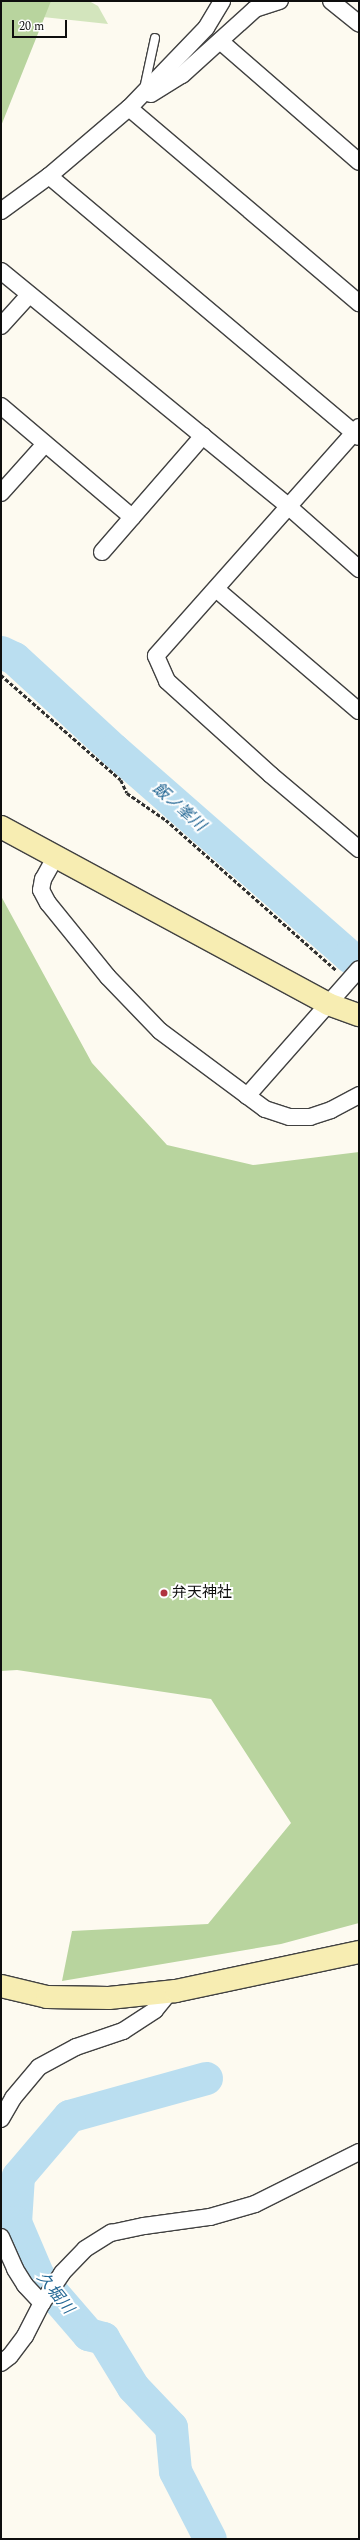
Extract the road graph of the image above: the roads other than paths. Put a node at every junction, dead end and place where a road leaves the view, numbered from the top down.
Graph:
1 (222, 1) edge
2 (280, 1) edge
3 (332, 1) edge
4 (359, 24) edge
5 (155, 38) dead end
6 (220, 41) junction
7 (143, 93) junction
8 (129, 108) junction
9 (359, 162) edge
10 (49, 176) junction
11 (1, 211) edge
12 (1, 272) edge
13 (29, 295) junction
14 (359, 303) edge
15 (1, 326) edge
16 (1, 406) edge
17 (357, 432) edge
18 (203, 436) junction
19 (45, 444) junction
20 (1, 494) edge
21 (289, 507) junction
22 (132, 518) junction
23 (102, 552) dead end
24 (359, 569) edge
25 (216, 589) junction
26 (359, 711) edge
27 (1, 826) edge
28 (359, 849) edge
29 (56, 856) junction
30 (354, 975) edge
31 (328, 1004) junction
32 (359, 1015) edge
33 (359, 1095) edge
34 (247, 1096) junction
35 (359, 1952) edge
36 (1, 1986) edge
37 (176, 1991) junction
38 (1, 2119) edge
39 (359, 2152) edge
40 (1, 2237) edge
41 (42, 2303) junction
42 (1, 2363) edge

1 - 7 street
2 - 6 street
3 - 4 street
5 - 7 lane
6 - 8 street
6 - 9 street
7 - 8 street
8 - 10 street
8 - 14 street
10 - 11 street
10 - 17 street
12 - 13 street
13 - 15 street
13 - 18 street
16 - 19 street
17 - 21 street
18 - 21 street
18 - 22 street
19 - 20 street
19 - 22 street
21 - 24 street
21 - 25 street
22 - 23 street
25 - 26 street
25 - 28 street
27 - 29 street
29 - 31 street
29 - 34 street
30 - 31 street
31 - 32 street
31 - 34 street
33 - 34 street
35 - 37 street
36 - 37 street
37 - 38 street
39 - 41 street
40 - 41 street
41 - 42 street

